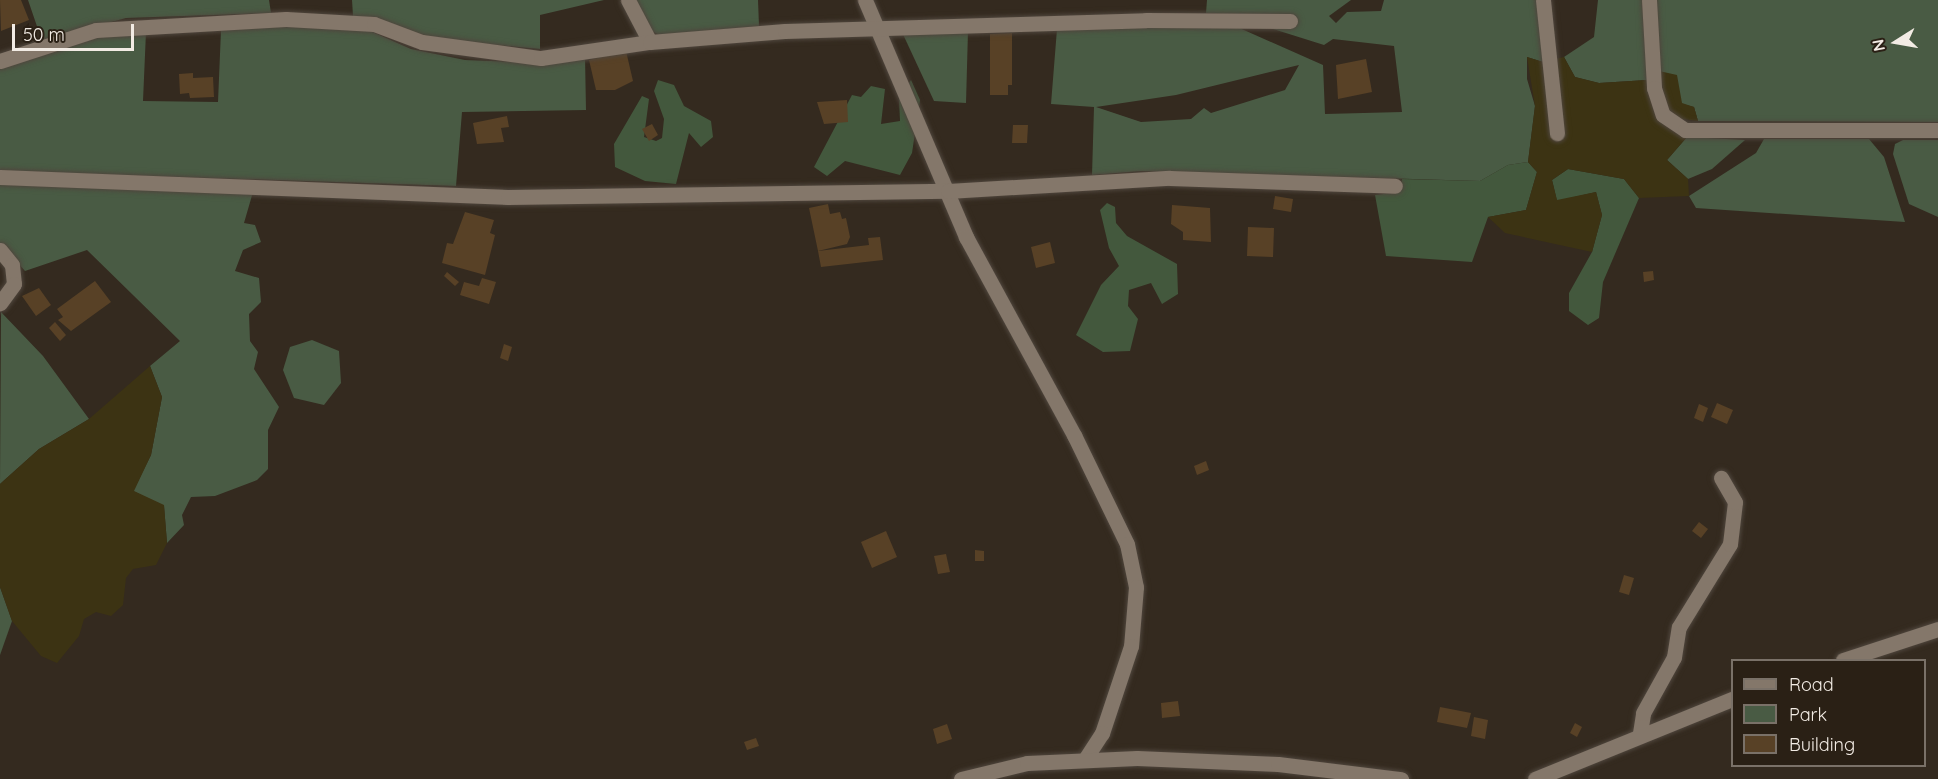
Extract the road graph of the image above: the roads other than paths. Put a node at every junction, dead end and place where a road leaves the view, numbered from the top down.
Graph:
1 (628, 0) edge
2 (865, 0) edge
3 (1543, 0) edge
4 (1649, 0) edge
5 (1290, 21) dead end
6 (874, 27) junction
7 (650, 42) junction
8 (0, 61) edge
9 (1938, 130) edge
10 (1557, 133) dead end
11 (0, 177) edge
12 (1395, 186) dead end
13 (948, 191) junction
14 (0, 250) edge
15 (0, 303) edge
16 (1721, 478) dead end
17 (1938, 629) edge
18 (1846, 659) edge
19 (1731, 699) edge
20 (1640, 733) junction
21 (1085, 759) junction
22 (961, 779) edge
23 (1401, 779) edge
24 (1535, 779) edge

1 - 7 street
2 - 6 street
3 - 10 street
4 - 9 street
5 - 6 street
6 - 7 street
6 - 13 street
7 - 8 street
11 - 13 street
12 - 13 street
13 - 21 street
14 - 15 street
16 - 20 street
17 - 18 street
19 - 20 street
20 - 24 street
21 - 22 street
21 - 23 street

